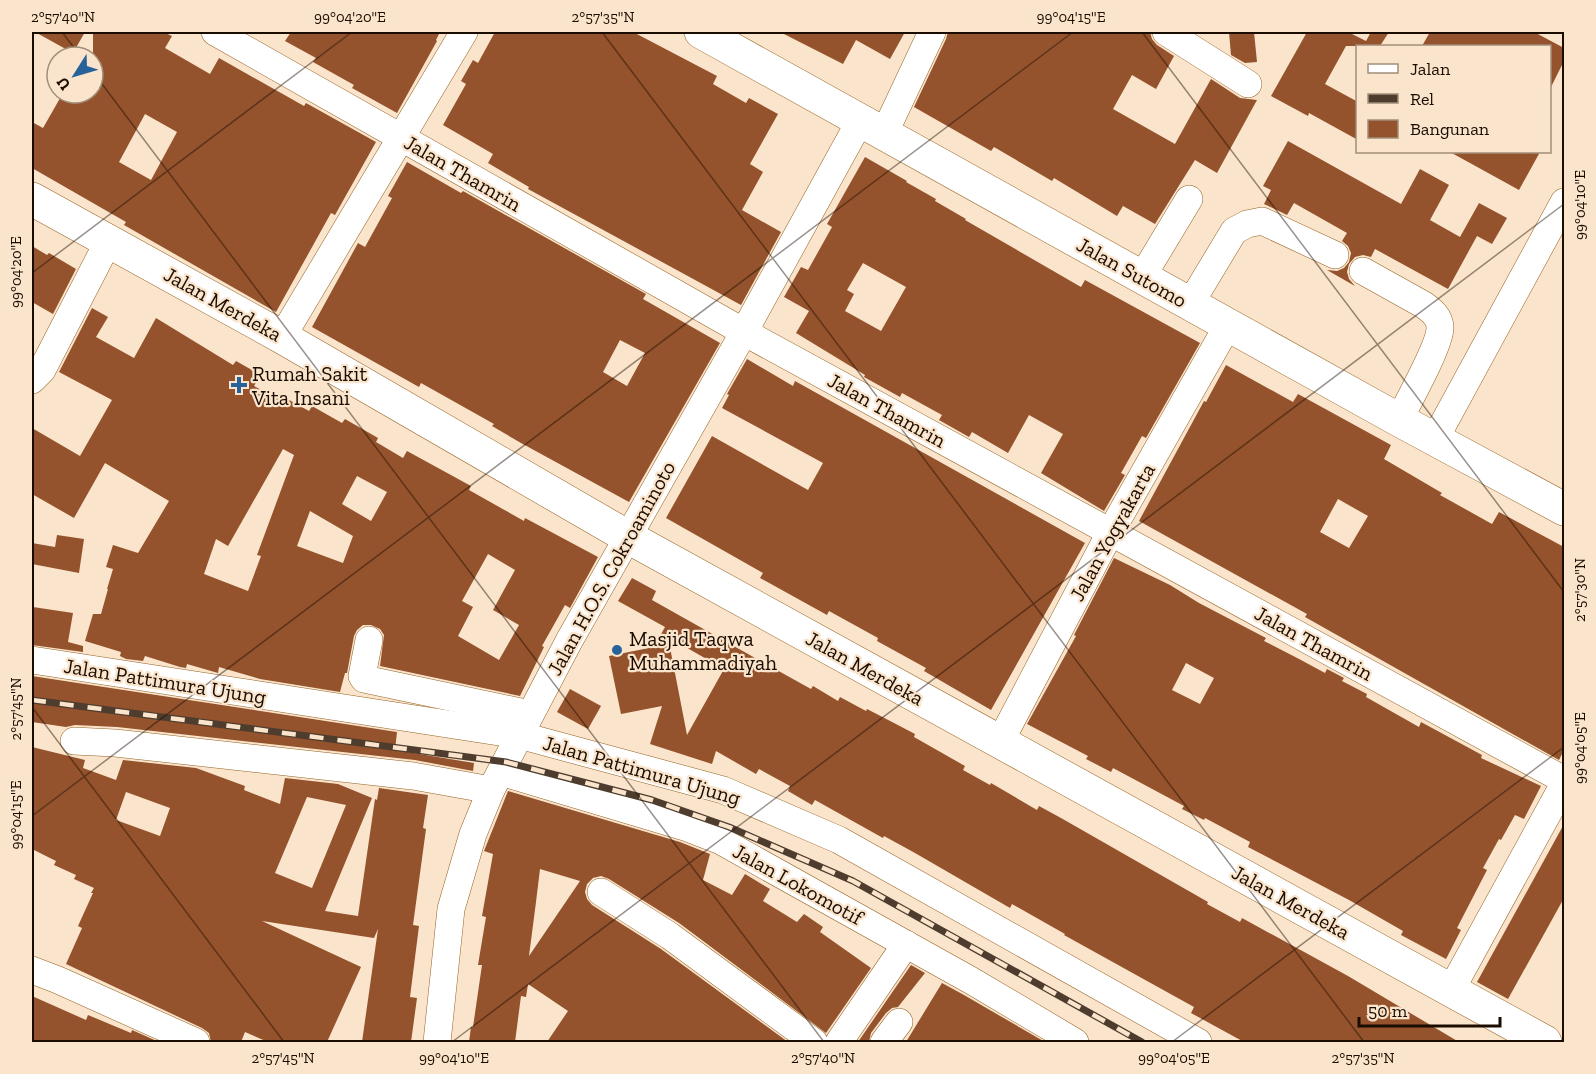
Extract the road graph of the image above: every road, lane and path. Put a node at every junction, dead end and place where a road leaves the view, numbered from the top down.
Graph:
1 (215, 32) edge
2 (464, 32) edge
3 (701, 32) edge
4 (932, 32) edge
5 (1167, 32) edge
6 (1248, 84) dead end
7 (872, 127) junction
8 (401, 137) junction
9 (32, 199) edge
10 (1190, 199) dead end
11 (1564, 202) edge
12 (108, 242) junction
13 (1335, 255) dead end
14 (1363, 271) dead end
15 (1142, 277) junction
16 (1190, 304) junction
17 (1228, 325) junction
18 (744, 332) junction
19 (282, 337) junction
20 (32, 380) edge
21 (1399, 420) junction
22 (1435, 440) junction
23 (1564, 509) edge
24 (1110, 533) junction
25 (628, 537) junction
26 (369, 640) dead end
27 (32, 660) edge
28 (524, 725) junction
29 (74, 741) dead end
30 (1000, 742) junction
31 (496, 781) junction
32 (1564, 782) edge
33 (601, 892) dead end
34 (906, 944) junction
35 (32, 970) edge
36 (1451, 990) junction
37 (1532, 1039) edge
38 (196, 1042) edge
39 (437, 1042) edge
40 (814, 1042) edge
41 (839, 1042) edge
42 (1075, 1042) edge
43 (1198, 1042) edge

1 - 8 street, Jalan Thamrin
2 - 8 street
3 - 7 main road, Jalan Sutomo
4 - 7 street, Jalan H.O.S. Cokroaminoto
5 - 6 street
7 - 15 main road, Jalan Sutomo
7 - 18 street, Jalan H.O.S. Cokroaminoto
8 - 18 street, Jalan Thamrin
8 - 19 street
9 - 12 main road, Jalan Merdeka
10 - 15 street
11 - 22 street
12 - 19 main road, Jalan Merdeka
12 - 20 street
13 - 16 street
14 - 21 street
15 - 16 main road, Jalan Sutomo
16 - 17 main road, Jalan Sutomo
17 - 21 main road, Jalan Sutomo
17 - 24 street, Jalan Yogyakarta
18 - 24 street, Jalan Thamrin
18 - 25 street, Jalan H.O.S. Cokroaminoto
19 - 25 main road, Jalan Merdeka
21 - 22 main road, Jalan Sutomo
22 - 23 main road, Jalan Sutomo
24 - 30 street, Jalan Yogyakarta
24 - 32 street, Jalan Thamrin
25 - 28 street, Jalan H.O.S. Cokroaminoto
25 - 30 main road, Jalan Merdeka
26 - 28 street
27 - 28 street, Jalan Pattimura Ujung
28 - 31 street, Jalan H.O.S. Cokroaminoto
28 - 43 street, Jalan Pattimura Ujung
29 - 31 street, Jalan Lokomotif
30 - 36 main road, Jalan Merdeka
31 - 34 street, Jalan Lokomotif
31 - 39 street, Jalan H.O.S. Cokroaminoto
32 - 36 street
33 - 40 street
34 - 41 street
34 - 42 street, Jalan Lokomotif
35 - 38 street
36 - 37 main road, Jalan Merdeka

